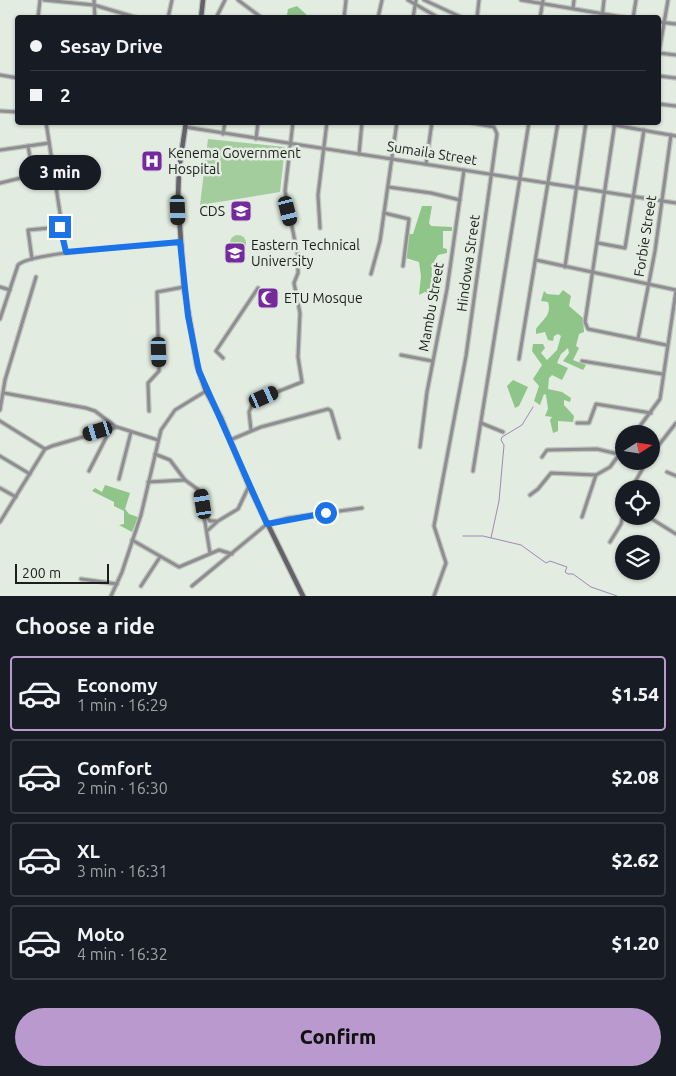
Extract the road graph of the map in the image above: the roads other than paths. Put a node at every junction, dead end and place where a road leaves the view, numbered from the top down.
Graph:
1 (40, 0) edge
2 (44, 0) edge
3 (94, 0) edge
4 (172, 0) edge
5 (203, 0) edge
6 (225, 0) edge
7 (238, 0) edge
8 (346, 0) edge
9 (382, 0) edge
10 (408, 0) edge
11 (424, 0) edge
12 (479, 0) edge
13 (521, 0) edge
14 (574, 0) edge
15 (604, 0) edge
16 (636, 0) edge
17 (668, 0) edge
18 (416, 2) edge
19 (542, 2) edge
20 (94, 5) junction
21 (573, 8) junction
22 (38, 15) edge
23 (95, 15) edge
24 (128, 15) edge
25 (169, 15) edge
26 (201, 15) edge
27 (218, 15) edge
28 (258, 15) edge
29 (344, 15) edge
30 (379, 15) edge
31 (414, 15) edge
32 (435, 15) edge
33 (456, 15) edge
34 (477, 15) edge
35 (540, 15) edge
36 (598, 15) edge
37 (602, 15) edge
38 (634, 15) edge
39 (661, 22) edge
40 (676, 24) edge
41 (661, 52) edge
42 (676, 56) edge
43 (0, 76) edge
44 (661, 76) edge
45 (15, 78) edge
46 (676, 78) edge
47 (661, 104) edge
48 (676, 106) edge
49 (0, 111) edge
50 (15, 112) edge
51 (46, 125) edge
52 (186, 125) edge
53 (224, 125) edge
54 (258, 125) edge
55 (292, 125) edge
56 (327, 125) edge
57 (362, 125) edge
58 (396, 125) edge
59 (432, 125) edge
60 (482, 125) edge
61 (529, 125) edge
62 (558, 125) edge
63 (586, 125) edge
64 (615, 125) edge
65 (620, 125) edge
66 (644, 130) junction
67 (223, 134) junction
68 (671, 135) junction
69 (676, 136) edge
70 (256, 139) junction
71 (289, 143) junction
72 (49, 144) junction
73 (28, 146) junction
74 (324, 148) junction
75 (0, 150) edge
76 (358, 154) junction
77 (391, 158) junction
78 (426, 164) junction
79 (464, 170) junction
80 (33, 175) junction
81 (492, 175) junction
82 (521, 179) junction
83 (549, 183) junction
84 (0, 184) edge
85 (35, 185) dead end
86 (388, 187) junction
87 (576, 187) junction
88 (605, 192) junction
89 (633, 196) junction
90 (460, 200) junction
91 (661, 200) junction
92 (676, 203) edge
93 (384, 213) junction
94 (60, 227) junction
95 (320, 228) dead end
96 (180, 242) junction
97 (598, 243) junction
98 (66, 252) junction
99 (32, 259) junction
100 (536, 260) junction
101 (404, 266) dead end
102 (564, 267) junction
103 (592, 272) junction
104 (371, 274) dead end
105 (36, 277) dead end
106 (649, 283) junction
107 (0, 287) edge
108 (184, 288) junction
109 (258, 288) dead end
110 (10, 290) junction
111 (676, 290) edge
112 (0, 319) edge
113 (638, 339) junction
114 (666, 345) junction
115 (401, 355) dead end
116 (223, 358) dead end
117 (519, 359) dead end
118 (432, 361) junction
119 (582, 361) dead end
120 (662, 374) junction
121 (3, 390) edge
122 (206, 391) junction
123 (0, 410) edge
124 (149, 412) dead end
125 (651, 413) junction
126 (0, 422) edge
127 (481, 423) junction
128 (577, 423) dead end
129 (676, 423) edge
130 (641, 425) edge
131 (117, 427) junction
132 (112, 428) junction
133 (251, 430) junction
134 (131, 432) junction
135 (503, 432) dead end
136 (339, 438) dead end
137 (158, 440) junction
138 (230, 440) junction
139 (660, 443) edge
140 (420, 447) dead end
141 (45, 450) junction
142 (615, 453) edge
143 (155, 454) junction
144 (0, 456) edge
145 (542, 457) dead end
146 (615, 459) edge
147 (474, 470) dead end
148 (89, 471) dead end
149 (667, 472) dead end
150 (30, 474) junction
151 (596, 476) junction
152 (676, 476) edge
153 (119, 479) dead end
154 (185, 480) junction
155 (148, 482) junction
156 (249, 486) junction
157 (0, 488) edge
158 (530, 495) dead end
159 (16, 497) junction
160 (362, 508) dead end
161 (204, 514) junction
162 (582, 517) dead end
163 (218, 521) junction
164 (0, 522) edge
165 (267, 524) junction
166 (620, 525) edge
167 (660, 525) edge
168 (207, 531) junction
169 (676, 534) edge
170 (132, 540) junction
171 (610, 542) dead end
172 (210, 553) junction
173 (232, 554) junction
174 (160, 557) junction
175 (81, 579) dead end
176 (117, 584) junction
177 (141, 586) dead end
178 (192, 586) dead end
179 (112, 596) edge
180 (303, 596) edge
181 (434, 596) edge

1 - 22 street
2 - 20 street
3 - 20 street
4 - 25 street
5 - 26 street
6 - 27 street
7 - 28 street
8 - 29 street
9 - 30 street
10 - 18 street
11 - 33 street
12 - 34 street
13 - 19 street
14 - 21 street
15 - 37 street
16 - 38 street
17 - 39 street
18 - 31 street
18 - 32 street
19 - 21 street
19 - 35 street
20 - 23 street
20 - 24 street
21 - 36 street
39 - 40 street
41 - 42 street
43 - 45 street
44 - 46 street
47 - 48 street
49 - 50 street
51 - 72 street
52 - 67 street, Sumaila Street
52 - 96 street
53 - 67 street
54 - 70 street
55 - 71 street
56 - 74 street
57 - 76 street
58 - 77 street
59 - 78 street
60 - 81 street, Hindowa Street
61 - 82 street
62 - 83 street
63 - 87 street
64 - 88 street
65 - 66 street
66 - 68 street
66 - 89 street
67 - 70 street, Sumaila Street
68 - 69 street
68 - 91 street, Forbie Street
70 - 71 street, Sumaila Street
71 - 74 street, Sumaila Street
71 - 133 street
72 - 73 street
72 - 94 street
73 - 75 street
73 - 80 street
74 - 76 street, Sumaila Street
74 - 95 street
76 - 77 street, Sumaila Street
77 - 78 street, Sumaila Street
77 - 86 street
78 - 79 street, Sumaila Street
79 - 81 street, Sumaila Street
79 - 90 street, Mambu Street
80 - 84 street
80 - 85 street
81 - 82 street, Sumaila Street
81 - 181 street, Hindowa Street
82 - 83 street, Sumaila Street
82 - 127 street
83 - 87 street, Sumaila Street
83 - 100 street
86 - 90 street
86 - 93 street
87 - 88 street, Sumaila Street
87 - 102 street
88 - 89 street, Sumaila Street
88 - 97 street
89 - 91 street, Sumaila Street
89 - 97 street
90 - 118 street, Mambu Street
91 - 92 street, Sumaila Street
91 - 106 street, Forbie Street
93 - 101 street
93 - 104 street
94 - 98 street
94 - 99 street
96 - 98 street
96 - 108 street
97 - 103 street
98 - 99 street
99 - 110 street
100 - 102 street
100 - 117 street
102 - 103 street
103 - 106 street
103 - 113 street
105 - 121 street
106 - 111 street
106 - 113 street, Forbie Street
107 - 110 street
108 - 122 street
108 - 124 street
109 - 116 street
110 - 112 street
111 - 114 street
113 - 114 street
114 - 120 street
115 - 118 street
118 - 140 street, Mambu Street
119 - 120 street
120 - 125 street
121 - 123 street
121 - 131 street
122 - 137 street
122 - 138 street
125 - 128 street
125 - 130 street
126 - 141 street
127 - 135 street
127 - 147 street
129 - 139 street
131 - 132 street
131 - 134 street
132 - 141 street
132 - 148 street
133 - 136 street
133 - 138 street
134 - 137 street
134 - 153 street
137 - 143 street
138 - 156 street
141 - 150 street
142 - 145 street
143 - 154 street
143 - 155 street
144 - 150 street
146 - 151 street
149 - 152 street
150 - 159 street
151 - 158 street
151 - 162 street
154 - 155 street
154 - 161 street
155 - 170 street
156 - 163 street
156 - 165 street
157 - 159 street
159 - 164 street
160 - 165 street
161 - 163 street
161 - 168 street
163 - 168 street
165 - 173 street
165 - 180 street
166 - 171 street
167 - 169 street
168 - 172 street
170 - 174 street
170 - 176 street
172 - 173 street
172 - 174 street
173 - 178 street
174 - 177 street
175 - 176 street
176 - 179 street

